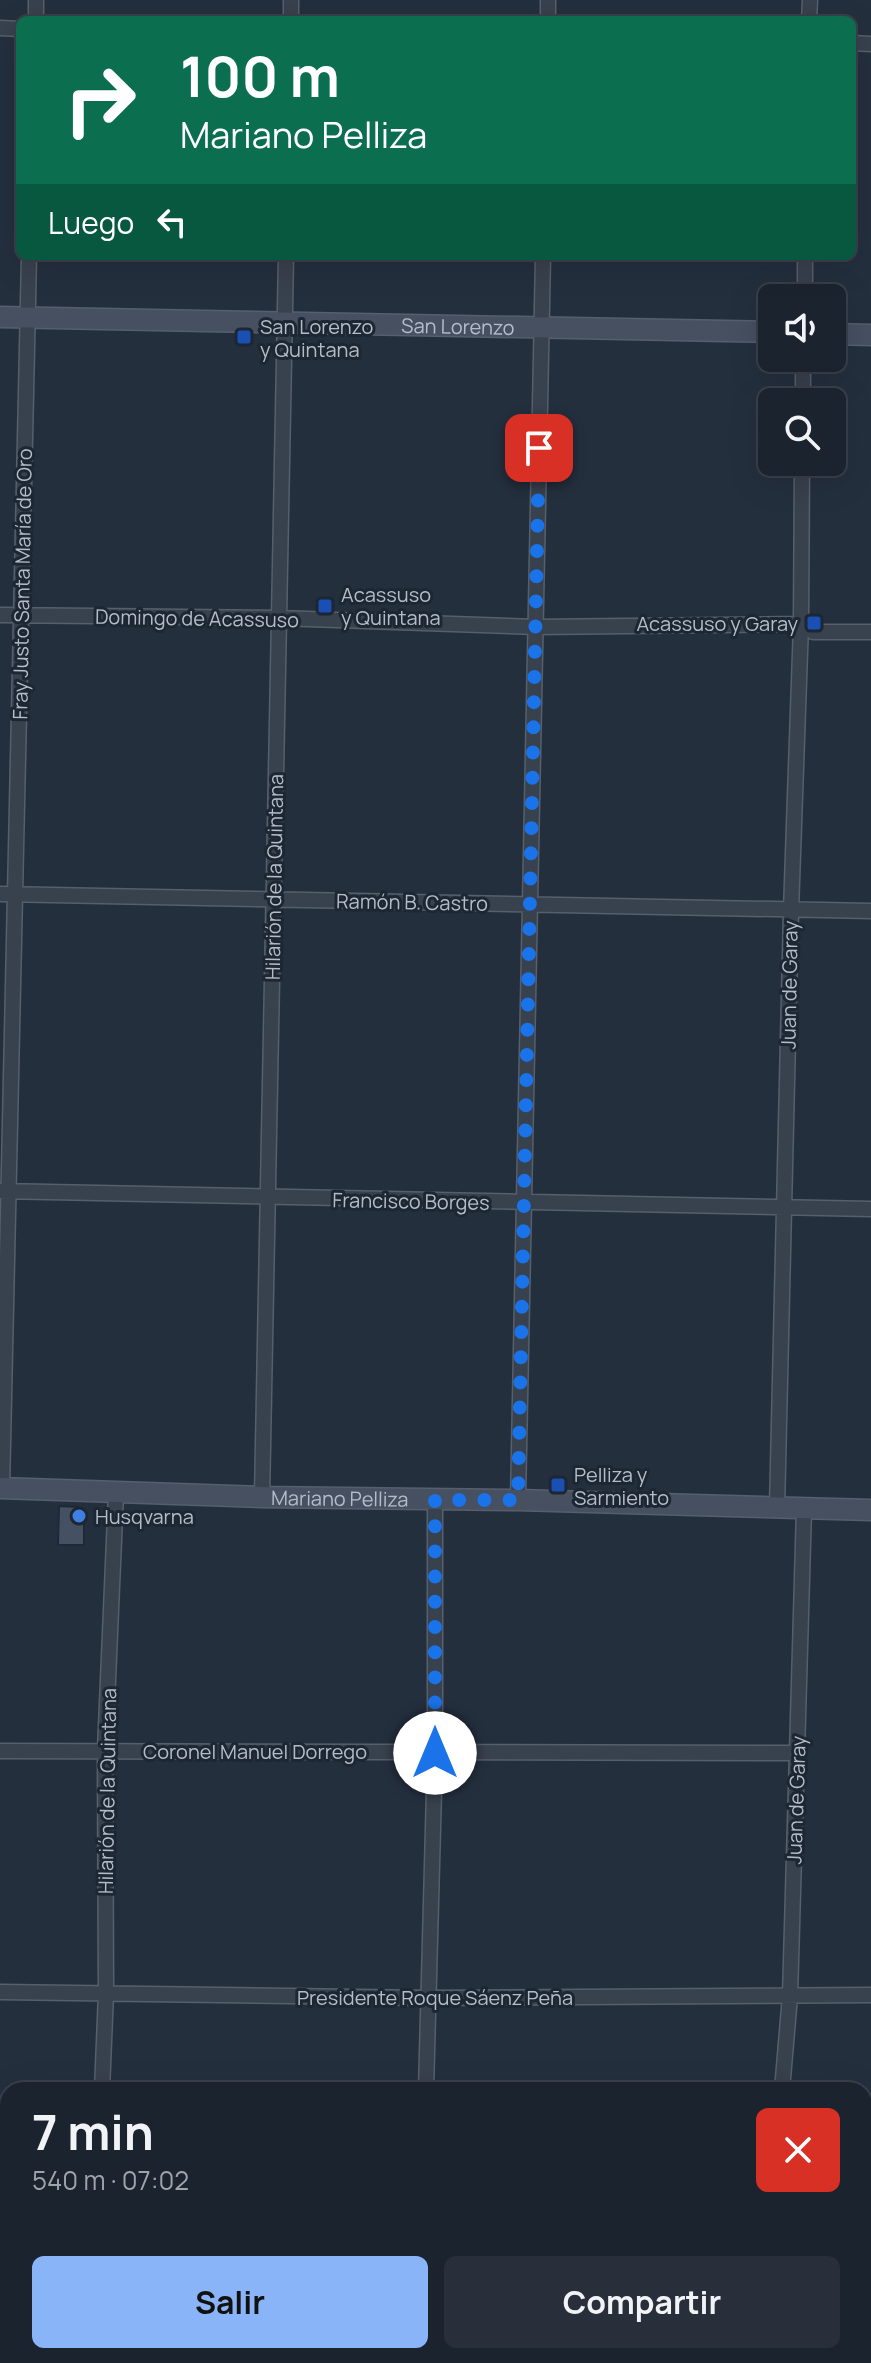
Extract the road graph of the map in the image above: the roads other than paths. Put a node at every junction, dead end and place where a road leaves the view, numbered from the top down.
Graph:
1 (29, 260) edge
2 (286, 260) edge
3 (543, 260) edge
4 (805, 260) edge
5 (805, 284) edge
6 (0, 317) edge
7 (27, 318) junction
8 (284, 323) junction
9 (542, 328) junction
10 (758, 332) edge
11 (846, 334) edge
12 (871, 335) edge
13 (802, 476) edge
14 (0, 615) edge
15 (21, 615) junction
16 (279, 618) junction
17 (801, 624) junction
18 (536, 627) junction
19 (871, 632) edge
20 (7, 894) edge
21 (273, 899) junction
22 (530, 905) junction
23 (791, 911) junction
24 (871, 911) edge
25 (4, 1192) edge
26 (267, 1197) junction
27 (524, 1203) junction
28 (784, 1209) junction
29 (871, 1209) edge
30 (1, 1488) edge
31 (116, 1493) junction
32 (262, 1497) junction
33 (435, 1500) junction
34 (518, 1500) junction
35 (777, 1508) junction
36 (804, 1509) junction
37 (871, 1510) edge
38 (105, 1750) junction
39 (0, 1751) edge
40 (435, 1753) junction
41 (798, 1753) junction
42 (0, 1992) edge
43 (106, 1993) junction
44 (871, 1995) edge
45 (790, 1996) junction
46 (429, 1998) junction
47 (102, 2082) edge
48 (426, 2082) edge
49 (783, 2082) edge

1 - 7 street, Fray Justo Santa María de Oro
2 - 8 street, Hilarión de la Quintana
3 - 9 street
4 - 5 street
6 - 7 street, San Lorenzo
7 - 8 street, San Lorenzo
7 - 15 street, Fray Justo Santa María de Oro
8 - 9 street, San Lorenzo
8 - 16 street, Hilarión de la Quintana
9 - 10 street, San Lorenzo
9 - 18 street
11 - 12 street
13 - 17 street, Juan de Garay
14 - 15 street, Domingo de Acassuso
15 - 16 street, Domingo de Acassuso
15 - 20 street, Fray Justo Santa María de Oro
16 - 18 street, Domingo de Acassuso
16 - 21 street, Hilarión de la Quintana
17 - 18 street, Domingo de Acassuso
17 - 19 street, Domingo de Acassuso
17 - 23 street, Juan de Garay
18 - 22 street
20 - 21 street, Ramón B. Castro
20 - 25 street, Fray Justo Santa María de Oro
21 - 22 street, Ramón B. Castro
21 - 26 street, Hilarión de la Quintana
22 - 23 street, Ramón B. Castro
22 - 27 street
23 - 24 street, Ramón B. Castro
23 - 28 street, Juan de Garay
25 - 26 street, Francisco Borges
25 - 30 street, Fray Justo Santa María de Oro
26 - 27 street, Francisco Borges
26 - 32 street, Hilarión de la Quintana
27 - 28 street, Francisco Borges
27 - 34 street
28 - 29 street, Francisco Borges
28 - 35 street, Juan de Garay
30 - 31 street, Mariano Pelliza
31 - 32 street, Mariano Pelliza
31 - 38 street, Hilarión de la Quintana
32 - 33 street, Mariano Pelliza
33 - 34 street, Mariano Pelliza
33 - 40 street
34 - 35 street, Mariano Pelliza
35 - 36 street, Mariano Pelliza
36 - 37 street, Mariano Pelliza
36 - 41 street, Juan de Garay
38 - 39 street, Coronel Manuel Dorrego
38 - 40 street, Coronel Manuel Dorrego
38 - 43 street, Hilarión de la Quintana
40 - 41 street, Coronel Manuel Dorrego
40 - 46 street
41 - 45 street, Juan de Garay
42 - 43 street, Presidente Roque Sáenz Peña
43 - 46 street, Presidente Roque Sáenz Peña
43 - 47 street, Hilarión de la Quintana
44 - 45 street, Presidente Roque Sáenz Peña
45 - 46 street, Presidente Roque Sáenz Peña
45 - 49 street, Juan de Garay
46 - 48 street

